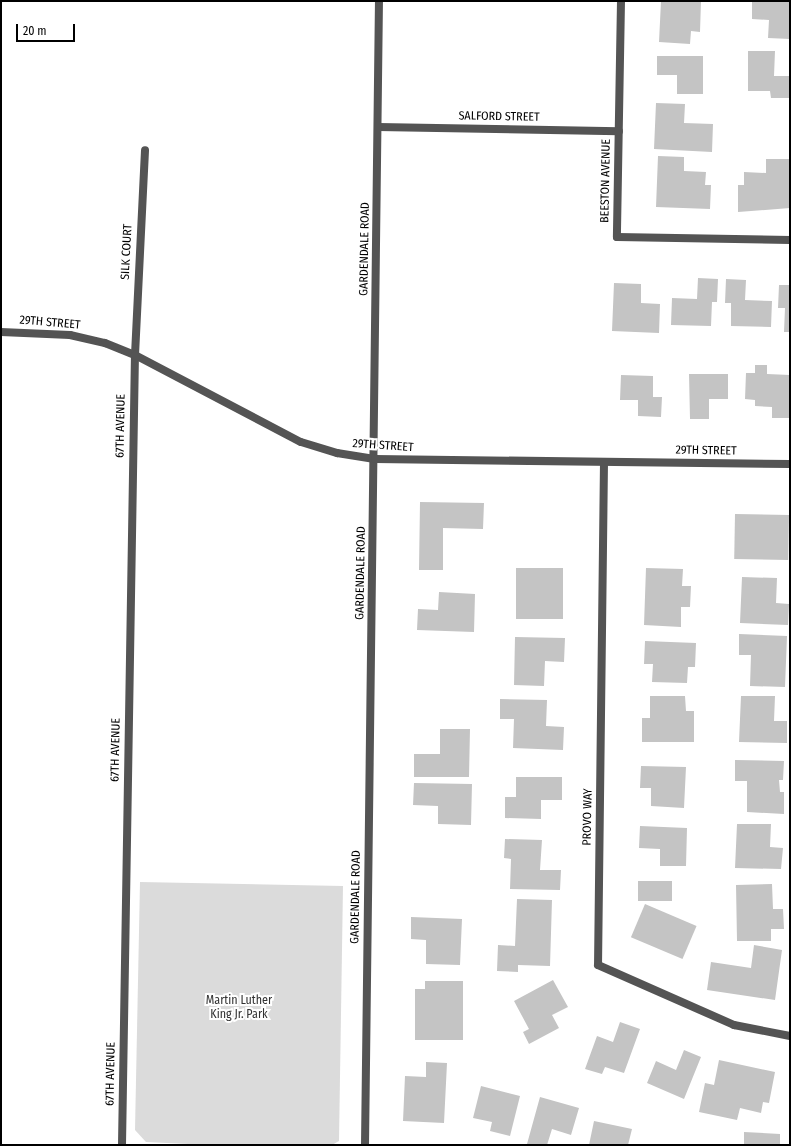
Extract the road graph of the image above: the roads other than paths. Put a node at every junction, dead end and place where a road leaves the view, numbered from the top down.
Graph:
1 (379, 1) edge
2 (621, 1) edge
3 (378, 127) junction
4 (619, 131) junction
5 (145, 150) dead end
6 (790, 240) edge
7 (1, 332) edge
8 (135, 355) junction
9 (374, 460) junction
10 (604, 462) junction
11 (790, 464) edge
12 (790, 1036) edge
13 (122, 1145) edge
14 (365, 1145) edge

1 - 3 street, GARDENDALE ROAD
2 - 4 street, BEESTON AVENUE
3 - 4 street, SALFORD STREET
3 - 9 street, GARDENDALE ROAD
4 - 6 street, BEESTON AVENUE
5 - 8 street, SILK COURT
7 - 8 street, 29TH STREET
8 - 9 street, 29TH STREET
8 - 13 street, 67TH AVENUE
9 - 10 street, 29TH STREET
9 - 14 street, GARDENDALE ROAD
10 - 11 street, 29TH STREET
10 - 12 street, PROVO WAY

